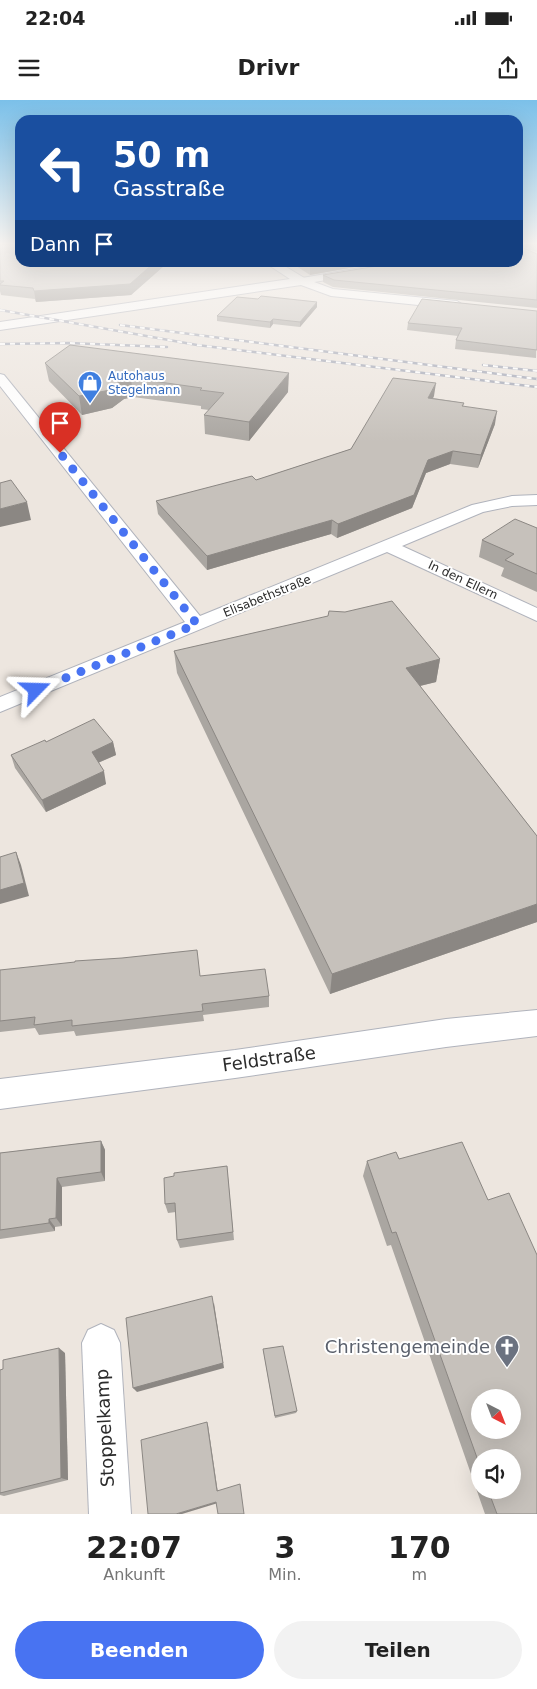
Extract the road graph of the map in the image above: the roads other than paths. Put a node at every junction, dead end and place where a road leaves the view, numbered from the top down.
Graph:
1 (107, 310) edge
2 (0, 326) edge
3 (0, 378) edge
4 (537, 500) edge
5 (389, 546) junction
6 (537, 615) edge
7 (197, 624) junction
8 (0, 705) edge
9 (537, 1023) edge
10 (0, 1094) edge
11 (101, 1343) dead end
12 (110, 1514) edge

1 - 2 main road
3 - 7 street
4 - 5 street, Elisabethstraße
5 - 6 street, In den Ellern
5 - 7 street, Elisabethstraße
7 - 8 street, Elisabethstraße
9 - 10 street, Feldstraße
11 - 12 street, Stoppelkamp

